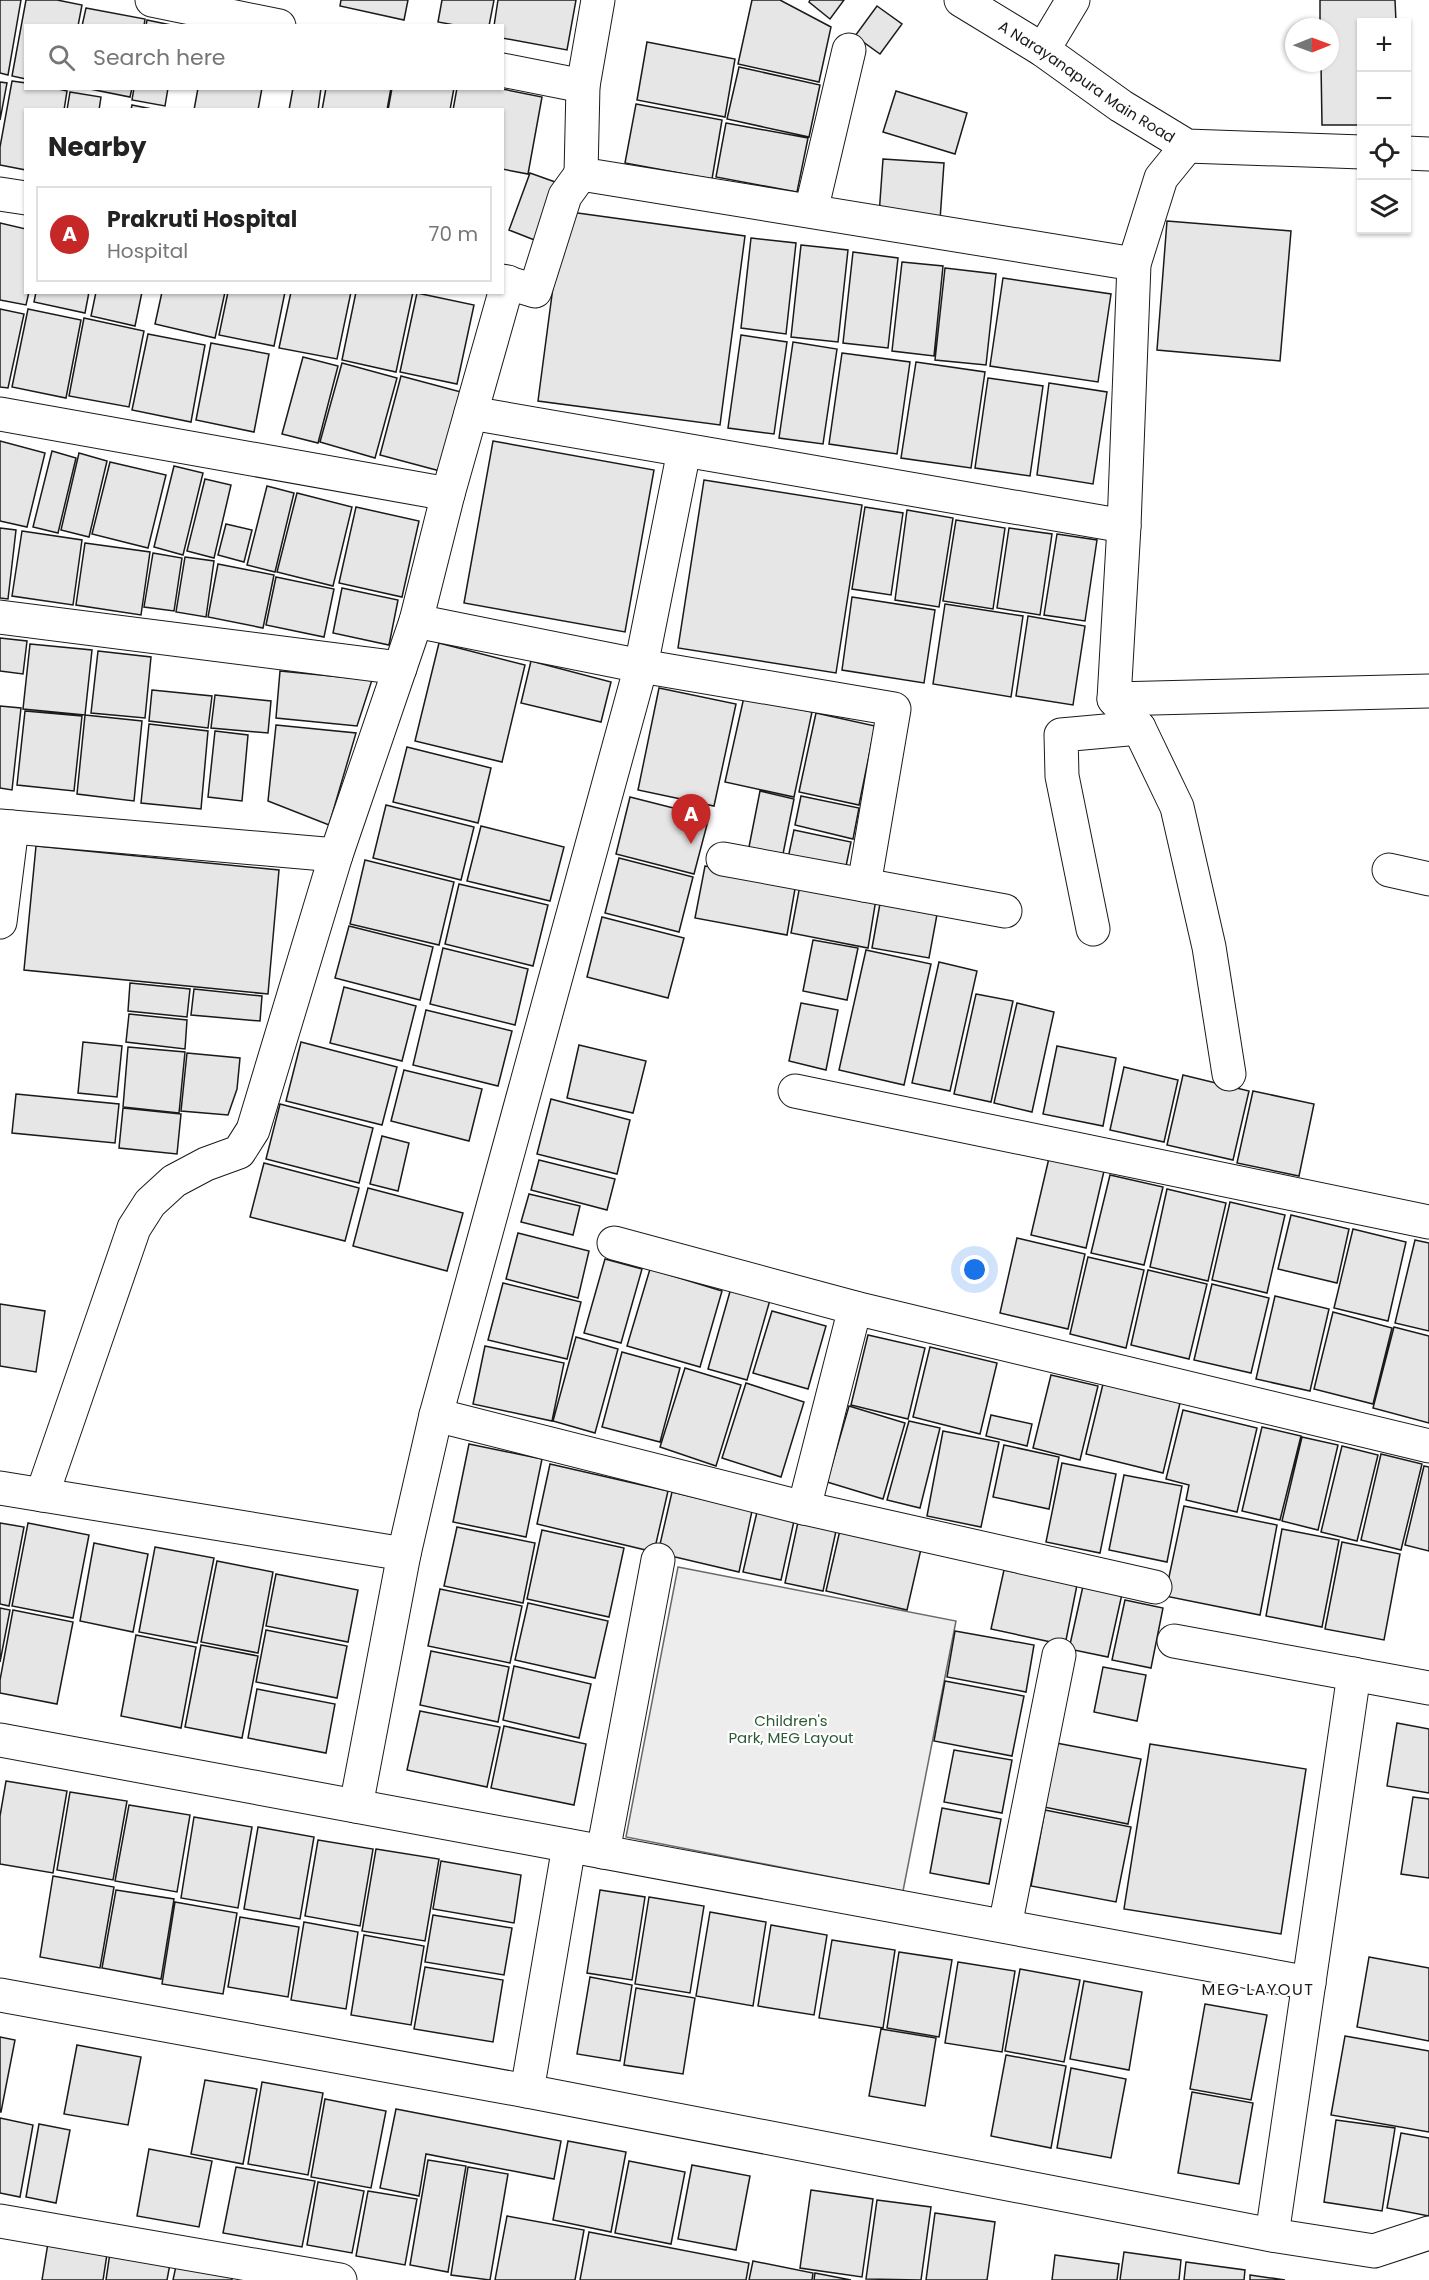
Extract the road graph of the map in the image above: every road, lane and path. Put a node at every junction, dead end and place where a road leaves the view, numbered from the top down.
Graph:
1 (152, 0) edge
2 (598, 0) edge
3 (960, 0) edge
4 (1073, 0) edge
5 (269, 24) edge
6 (849, 50) dead end
7 (1043, 50) junction
8 (504, 70) edge
9 (583, 86) junction
10 (1186, 146) junction
11 (1357, 152) edge
12 (1411, 153) edge
13 (1429, 154) edge
14 (581, 174) junction
15 (0, 194) edge
16 (24, 198) edge
17 (811, 211) junction
18 (1134, 264) junction
19 (505, 281) edge
20 (502, 294) edge
21 (471, 413) junction
22 (0, 414) edge
23 (684, 451) junction
24 (448, 494) junction
25 (1124, 526) junction
26 (0, 617) edge
27 (416, 621) junction
28 (642, 666) junction
29 (400, 668) junction
30 (1429, 691) edge
31 (1114, 699) junction
32 (1140, 728) junction
33 (6, 826) edge
34 (336, 855) junction
35 (723, 859) dead end
36 (1389, 870) dead end
37 (1429, 879) edge
38 (864, 885) junction
39 (1005, 911) dead end
40 (0, 922) edge
41 (1093, 929) dead end
42 (1229, 1074) dead end
43 (795, 1091) dead end
44 (1429, 1222) edge
45 (614, 1243) dead end
46 (855, 1308) junction
47 (436, 1415) junction
48 (1429, 1446) edge
49 (0, 1488) edge
50 (42, 1495) junction
51 (804, 1508) junction
52 (404, 1554) junction
53 (658, 1560) dead end
54 (1155, 1587) dead end
55 (1174, 1641) dead end
56 (1059, 1655) dead end
57 (1354, 1674) junction
58 (1429, 1688) edge
59 (0, 1740) edge
60 (356, 1806) junction
61 (569, 1846) junction
62 (603, 1852) junction
63 (1005, 1926) junction
64 (1310, 1983) junction
65 (0, 1995) edge
66 (527, 2091) junction
67 (0, 2221) edge
68 (1429, 2234) edge
69 (1272, 2235) junction
70 (340, 2280) edge

1 - 5 street
2 - 9 street
3 - 7 street, A Narayanapura Main Road
4 - 7 street
6 - 17 street
7 - 10 street, A Narayanapura Main Road
8 - 9 street
9 - 14 street
10 - 11 street, A Narayanapura Main Road
10 - 18 street
12 - 13 street
14 - 17 street
14 - 19 street
15 - 16 street
17 - 18 street
18 - 25 street
20 - 21 street
21 - 23 street
21 - 24 street
22 - 24 street
23 - 25 street
23 - 28 street
24 - 27 street
25 - 31 street
26 - 29 street
27 - 28 street
27 - 29 street
28 - 38 street
28 - 47 street
29 - 34 street
30 - 31 street
31 - 32 street
32 - 41 street
32 - 42 street
33 - 34 street
33 - 40 street
34 - 50 street
35 - 38 street
36 - 37 street
38 - 39 street
43 - 44 street
45 - 46 street
46 - 48 street
46 - 51 street
47 - 51 street
47 - 52 street
49 - 50 street
50 - 52 street
51 - 54 street
52 - 60 street
53 - 62 street
55 - 57 street
56 - 63 street
57 - 58 street
57 - 64 street
59 - 60 street
60 - 61 street
61 - 62 street
61 - 66 street
62 - 63 street
63 - 64 street
64 - 69 street
65 - 66 street
66 - 69 street
67 - 70 street
68 - 69 street

